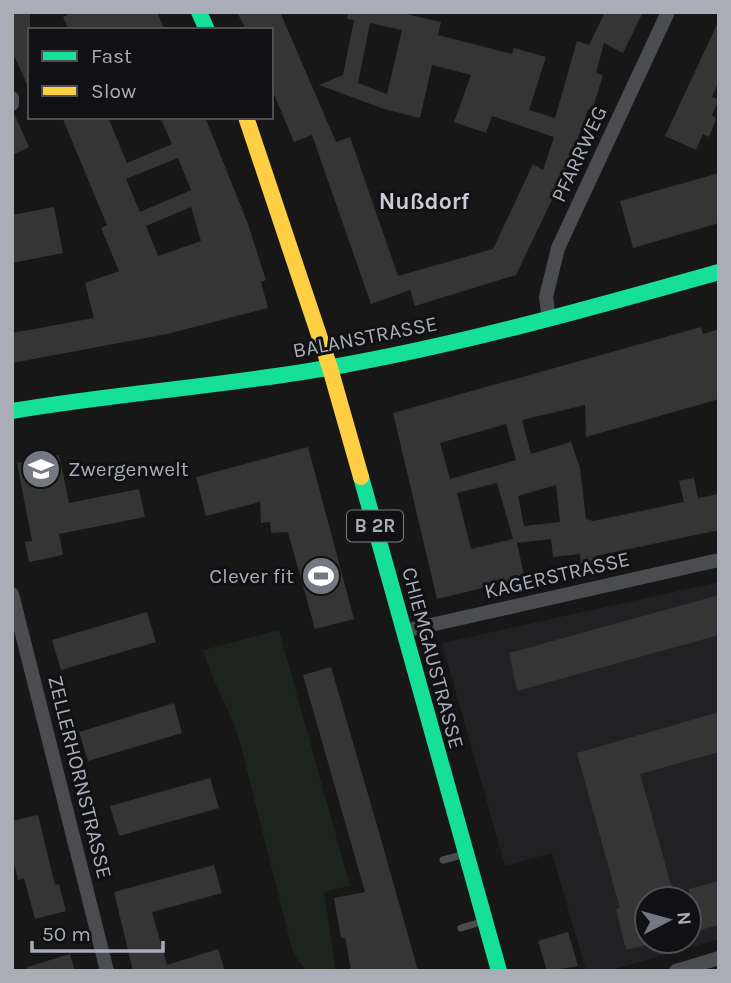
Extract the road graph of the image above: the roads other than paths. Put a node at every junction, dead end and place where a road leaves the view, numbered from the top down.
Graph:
1 (199, 12) edge
2 (668, 12) edge
3 (206, 28) edge
4 (12, 98) edge
5 (12, 104) edge
6 (247, 119) edge
7 (719, 272) edge
8 (549, 319) junction
9 (330, 368) junction
10 (12, 411) edge
11 (719, 560) edge
12 (12, 594) edge
13 (404, 631) junction
14 (466, 854) junction
15 (443, 860) dead end
16 (485, 921) junction
17 (461, 928) dead end
18 (719, 958) edge
19 (107, 971) edge
20 (499, 971) edge
21 (676, 971) edge

1 - 3 main road
2 - 8 street, PFARRWEG
4 - 5 street
6 - 9 main road, CHIEMGAUSTRASSE / B 2R
7 - 8 main road, BALANSTRASSE
8 - 9 main road, BALANSTRASSE
9 - 10 main road, BALANSTRASSE
9 - 13 main road, CHIEMGAUSTRASSE / B 2R
11 - 13 street, KAGERSTRASSE
12 - 19 street, ZELLERHORNSTRASSE
13 - 14 main road, CHIEMGAUSTRASSE / B 2R
14 - 15 lane
14 - 16 main road, CHIEMGAUSTRASSE / B 2R
16 - 17 lane
16 - 20 main road, CHIEMGAUSTRASSE / B 2R
18 - 21 street

